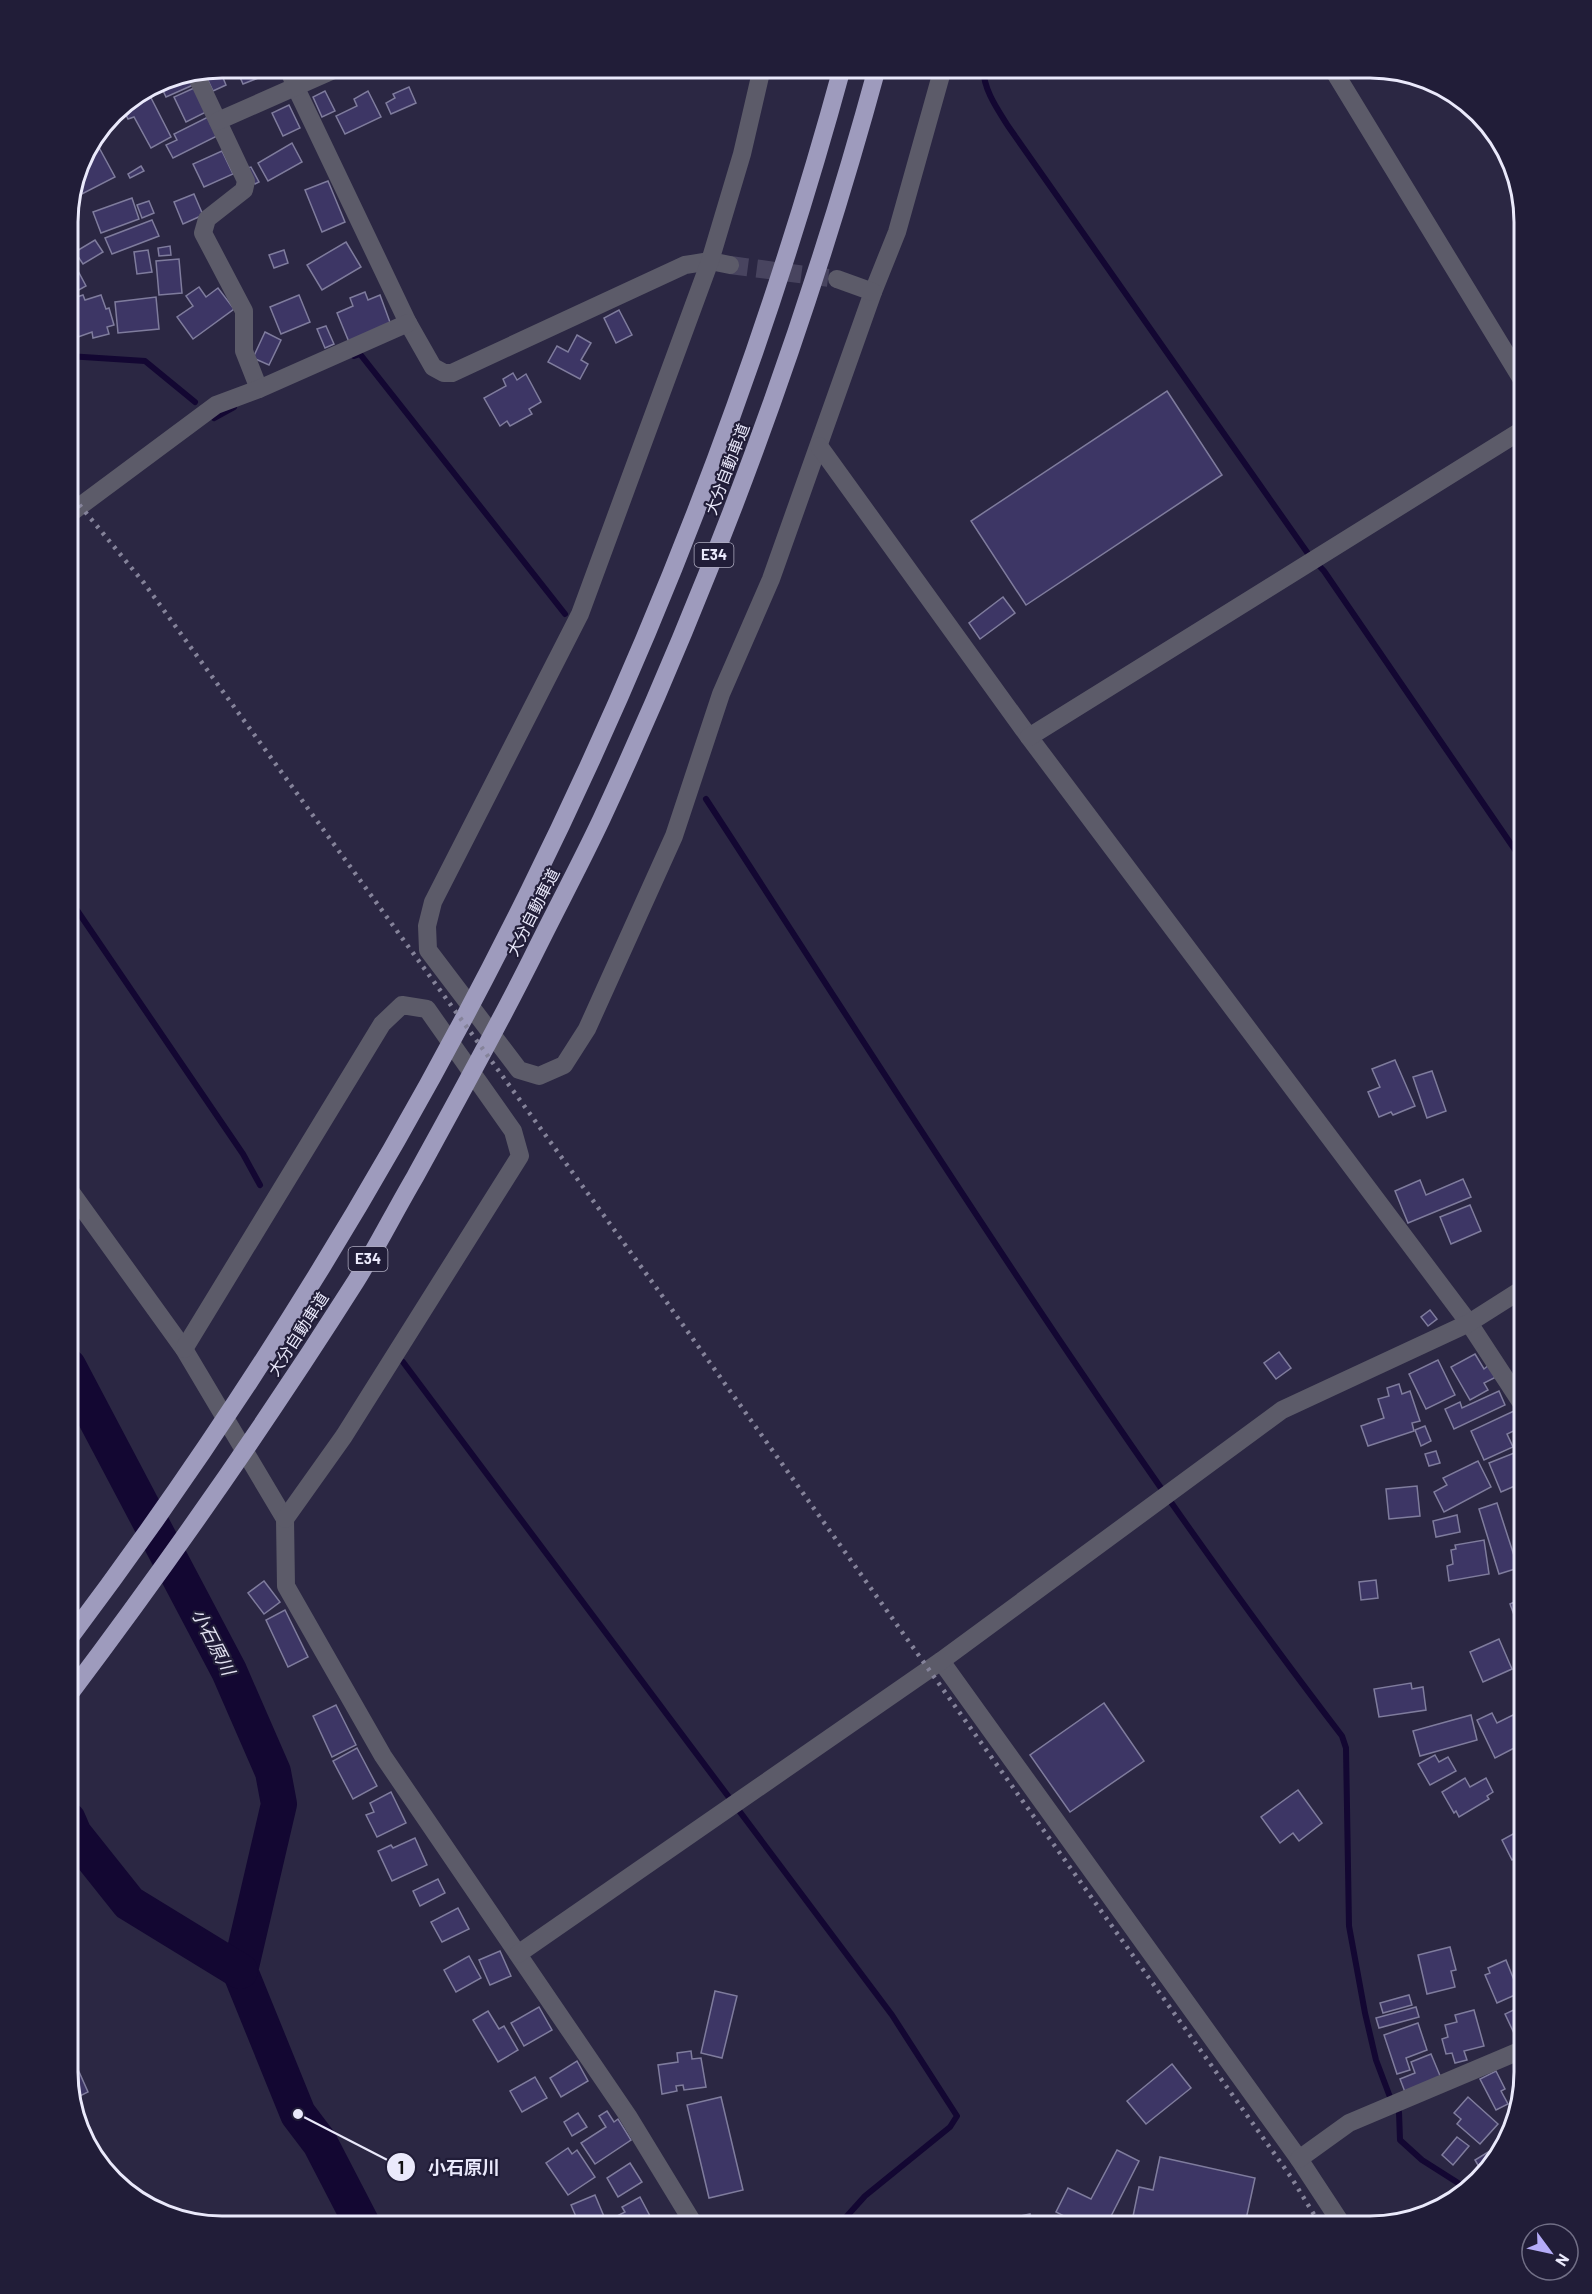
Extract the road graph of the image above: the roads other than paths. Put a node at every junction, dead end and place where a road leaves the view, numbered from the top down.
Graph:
1 (292, 78) edge
2 (317, 78) edge
3 (760, 78) edge
4 (839, 78) edge
5 (875, 78) edge
6 (940, 78) edge
7 (1338, 78) edge
8 (198, 80) edge
9 (296, 88) junction
10 (218, 121) junction
11 (710, 261) junction
12 (730, 265) tunnel mouth
13 (837, 279) tunnel mouth
14 (873, 292) junction
15 (408, 323) junction
16 (1514, 367) edge
17 (260, 389) junction
18 (1514, 435) edge
19 (819, 446) junction
20 (78, 508) edge
21 (1029, 737) junction
22 (78, 1202) edge
23 (1514, 1294) edge
24 (1469, 1323) junction
25 (184, 1349) junction
26 (1514, 1392) edge
27 (285, 1519) junction
28 (78, 1626) edge
29 (941, 1661) junction
30 (78, 1683) edge
31 (518, 1954) junction
32 (1514, 2053) edge
33 (1299, 2159) junction
34 (689, 2216) edge
35 (1336, 2216) edge

1 - 9 street
2 - 9 street
3 - 11 street
4 - 28 highway, 大分自動車道 / E34
5 - 30 highway, 大分自動車道 / E34
6 - 14 street
7 - 16 street
8 - 10 street
9 - 10 street
9 - 15 street
10 - 17 street
11 - 12 street
11 - 15 street
11 - 19 street
13 - 14 street
14 - 19 street
15 - 17 street
17 - 20 street
18 - 21 street
19 - 21 street
21 - 24 street
22 - 25 street
23 - 24 street
24 - 26 street
24 - 29 street
25 - 27 street
25 - 27 street
27 - 31 street
29 - 31 street
29 - 33 street
31 - 34 street
32 - 33 street
33 - 35 street

